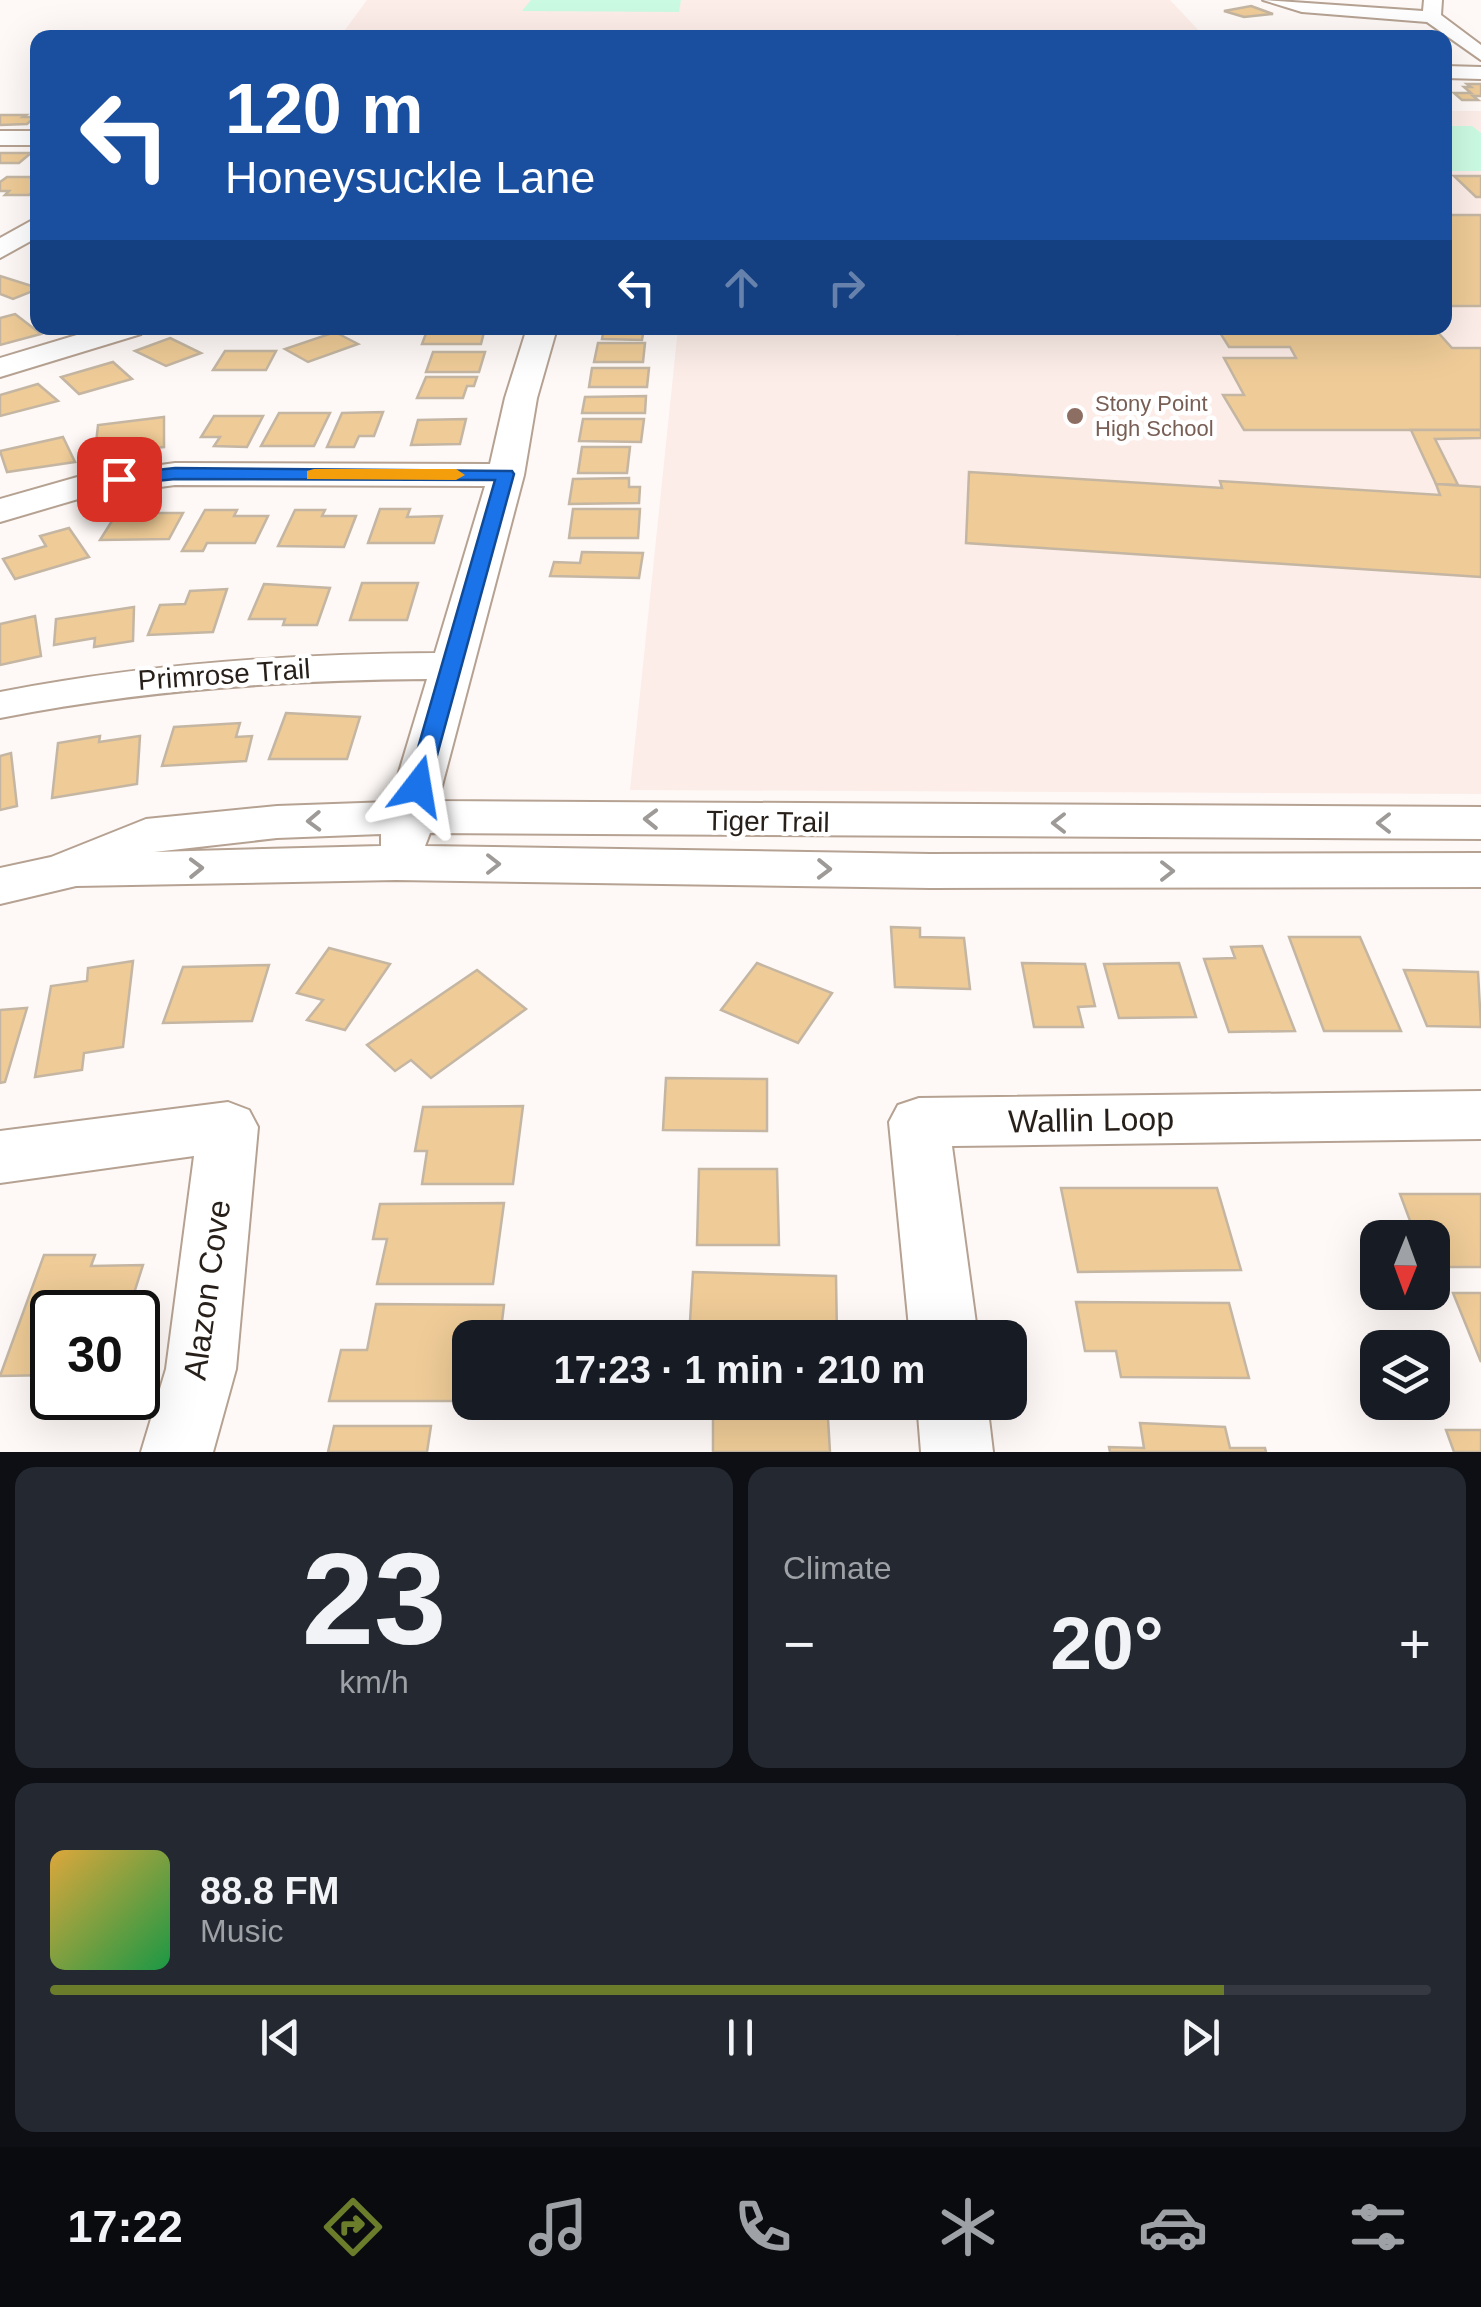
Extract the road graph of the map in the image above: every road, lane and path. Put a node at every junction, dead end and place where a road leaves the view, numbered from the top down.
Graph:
1 (1272, 0) edge
2 (1433, 9) edge
3 (1481, 54) edge
4 (1452, 72) edge
5 (1481, 72) edge
6 (0, 138) edge
7 (30, 138) edge
8 (30, 216) edge
9 (0, 250) edge
10 (107, 335) edge
11 (540, 335) edge
12 (0, 368) edge
13 (506, 474) junction
14 (0, 512) edge
15 (451, 666) junction
16 (0, 705) edge
17 (411, 816) junction
18 (1481, 823) edge
19 (396, 863) junction
20 (1481, 870) edge
21 (63, 872) junction
22 (0, 886) edge
23 (1481, 1114) edge
24 (0, 1156) edge
25 (942, 1320) edge
26 (954, 1420) edge
27 (177, 1452) edge
28 (958, 1452) edge

1 - 2 street
2 - 3 street
4 - 5 street
6 - 7 street
8 - 9 street
10 - 12 street
11 - 13 street
13 - 14 street
13 - 15 street
15 - 16 street, Primrose Trail
15 - 17 street
18 -> 17 street, Tiger Trail
17 - 19 street
17 -> 21 street, Tiger Trail
19 -> 20 street, Tiger Trail
21 -> 19 street, Tiger Trail
21 - 22 street, Tiger Trail
23 - 25 street, Wallin Loop
24 - 27 street, Alazon Cove
26 - 28 street

